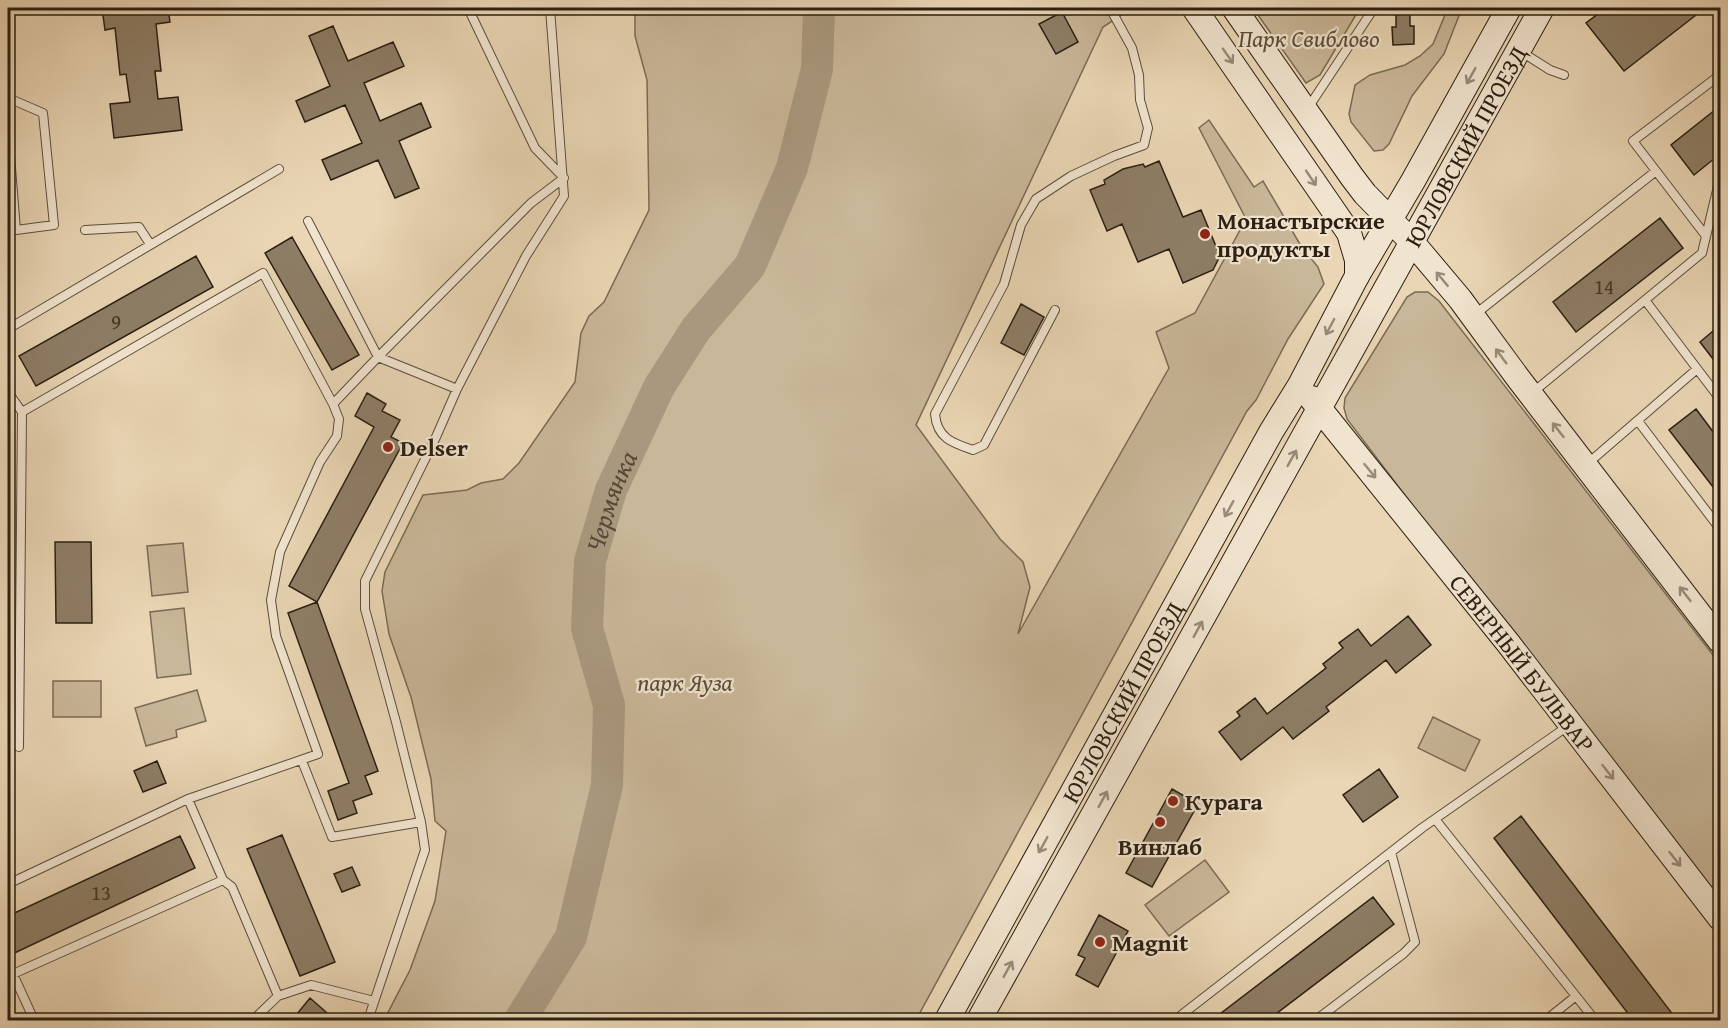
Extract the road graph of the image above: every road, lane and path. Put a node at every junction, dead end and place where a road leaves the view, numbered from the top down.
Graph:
1 (468, 8) edge
2 (550, 8) edge
3 (1110, 8) edge
4 (1194, 8) edge
5 (1234, 8) edge
6 (1374, 8) edge
7 (1542, 8) edge
8 (1501, 16) edge
9 (1518, 50) junction
10 (1564, 75) dead end
11 (1720, 75) edge
12 (8, 98) edge
13 (1306, 111) junction
14 (8, 131) edge
15 (279, 169) dead end
16 (1656, 171) junction
17 (564, 178) junction
18 (1720, 184) edge
19 (1390, 219) junction
20 (308, 221) dead end
21 (85, 230) dead end
22 (1706, 236) junction
23 (1412, 242) junction
24 (150, 244) junction
25 (1357, 276) junction
26 (1645, 300) junction
27 (1055, 310) dead end
28 (1473, 316) junction
29 (8, 329) edge
30 (378, 357) junction
31 (1697, 369) junction
32 (1300, 385) junction
33 (457, 389) junction
34 (8, 392) edge
35 (1531, 395) junction
36 (1720, 399) edge
37 (333, 404) junction
38 (1320, 409) junction
39 (22, 412) junction
40 (1638, 421) junction
41 (1586, 465) junction
42 (1720, 529) edge
43 (1720, 641) edge
44 (1571, 724) junction
45 (19, 747) dead end
46 (302, 761) junction
47 (188, 800) junction
48 (1434, 819) junction
49 (421, 822) junction
50 (1391, 852) junction
51 (223, 880) junction
52 (8, 885) edge
53 (1720, 918) edge
54 (279, 996) junction
55 (1576, 996) junction
56 (374, 1001) junction
57 (34, 1020) edge
58 (253, 1020) edge
59 (368, 1020) edge
60 (947, 1020) edge
61 (979, 1020) edge
62 (1175, 1020) edge
63 (1316, 1020) edge
64 (1546, 1020) edge
65 (1595, 1020) edge

1 - 17 lane
2 - 17 lane
3 - 27 lane
4 -> 25 main road
5 - 13 main road
6 - 13 lane
7 - 9 main road, ЮРЛОВСКИЙ ПРОЕЗД
8 -> 19 main road, ЮРЛОВСКИЙ ПРОЕЗД
9 - 10 lane
9 - 23 main road, ЮРЛОВСКИЙ ПРОЕЗД
11 - 16 lane
12 - 14 lane
13 - 19 main road
15 - 24 lane
16 - 22 lane
16 - 28 lane
17 - 30 lane
17 - 33 lane
18 - 22 lane
19 - 23 main road
19 - 25 main road, ЮРЛОВСКИЙ ПРОЕЗД
20 - 30 lane
21 - 24 lane
22 - 26 lane
28 -> 23 main road
23 - 38 main road, ЮРЛОВСКИЙ ПРОЕЗД
24 - 29 lane
25 -> 32 main road, ЮРЛОВСКИЙ ПРОЕЗД
26 - 31 lane
26 - 35 lane
35 -> 28 main road
30 - 33 lane
30 - 37 lane
31 - 36 lane
31 - 40 lane
32 - 38 main road
32 -> 60 main road, ЮРЛОВСКИЙ ПРОЕЗД
33 - 49 lane
34 - 39 lane
41 -> 35 main road
37 - 39 lane
37 - 46 lane
38 -> 44 main road, СЕВЕРНЫЙ БУЛЬВАР
61 -> 38 main road, ЮРЛОВСКИЙ ПРОЕЗД
39 - 45 lane
40 - 41 lane
40 - 42 lane
43 -> 41 main road
44 - 48 lane
44 -> 53 main road, СЕВЕРНЫЙ БУЛЬВАР
46 - 47 lane
46 - 49 lane
47 - 51 lane
47 - 52 lane
48 - 50 lane
48 - 55 lane
49 - 56 lane
50 - 62 lane
50 - 63 lane
51 - 54 lane
51 - 57 lane
54 - 56 lane
54 - 58 lane
55 - 64 lane
55 - 65 lane
56 - 59 lane

